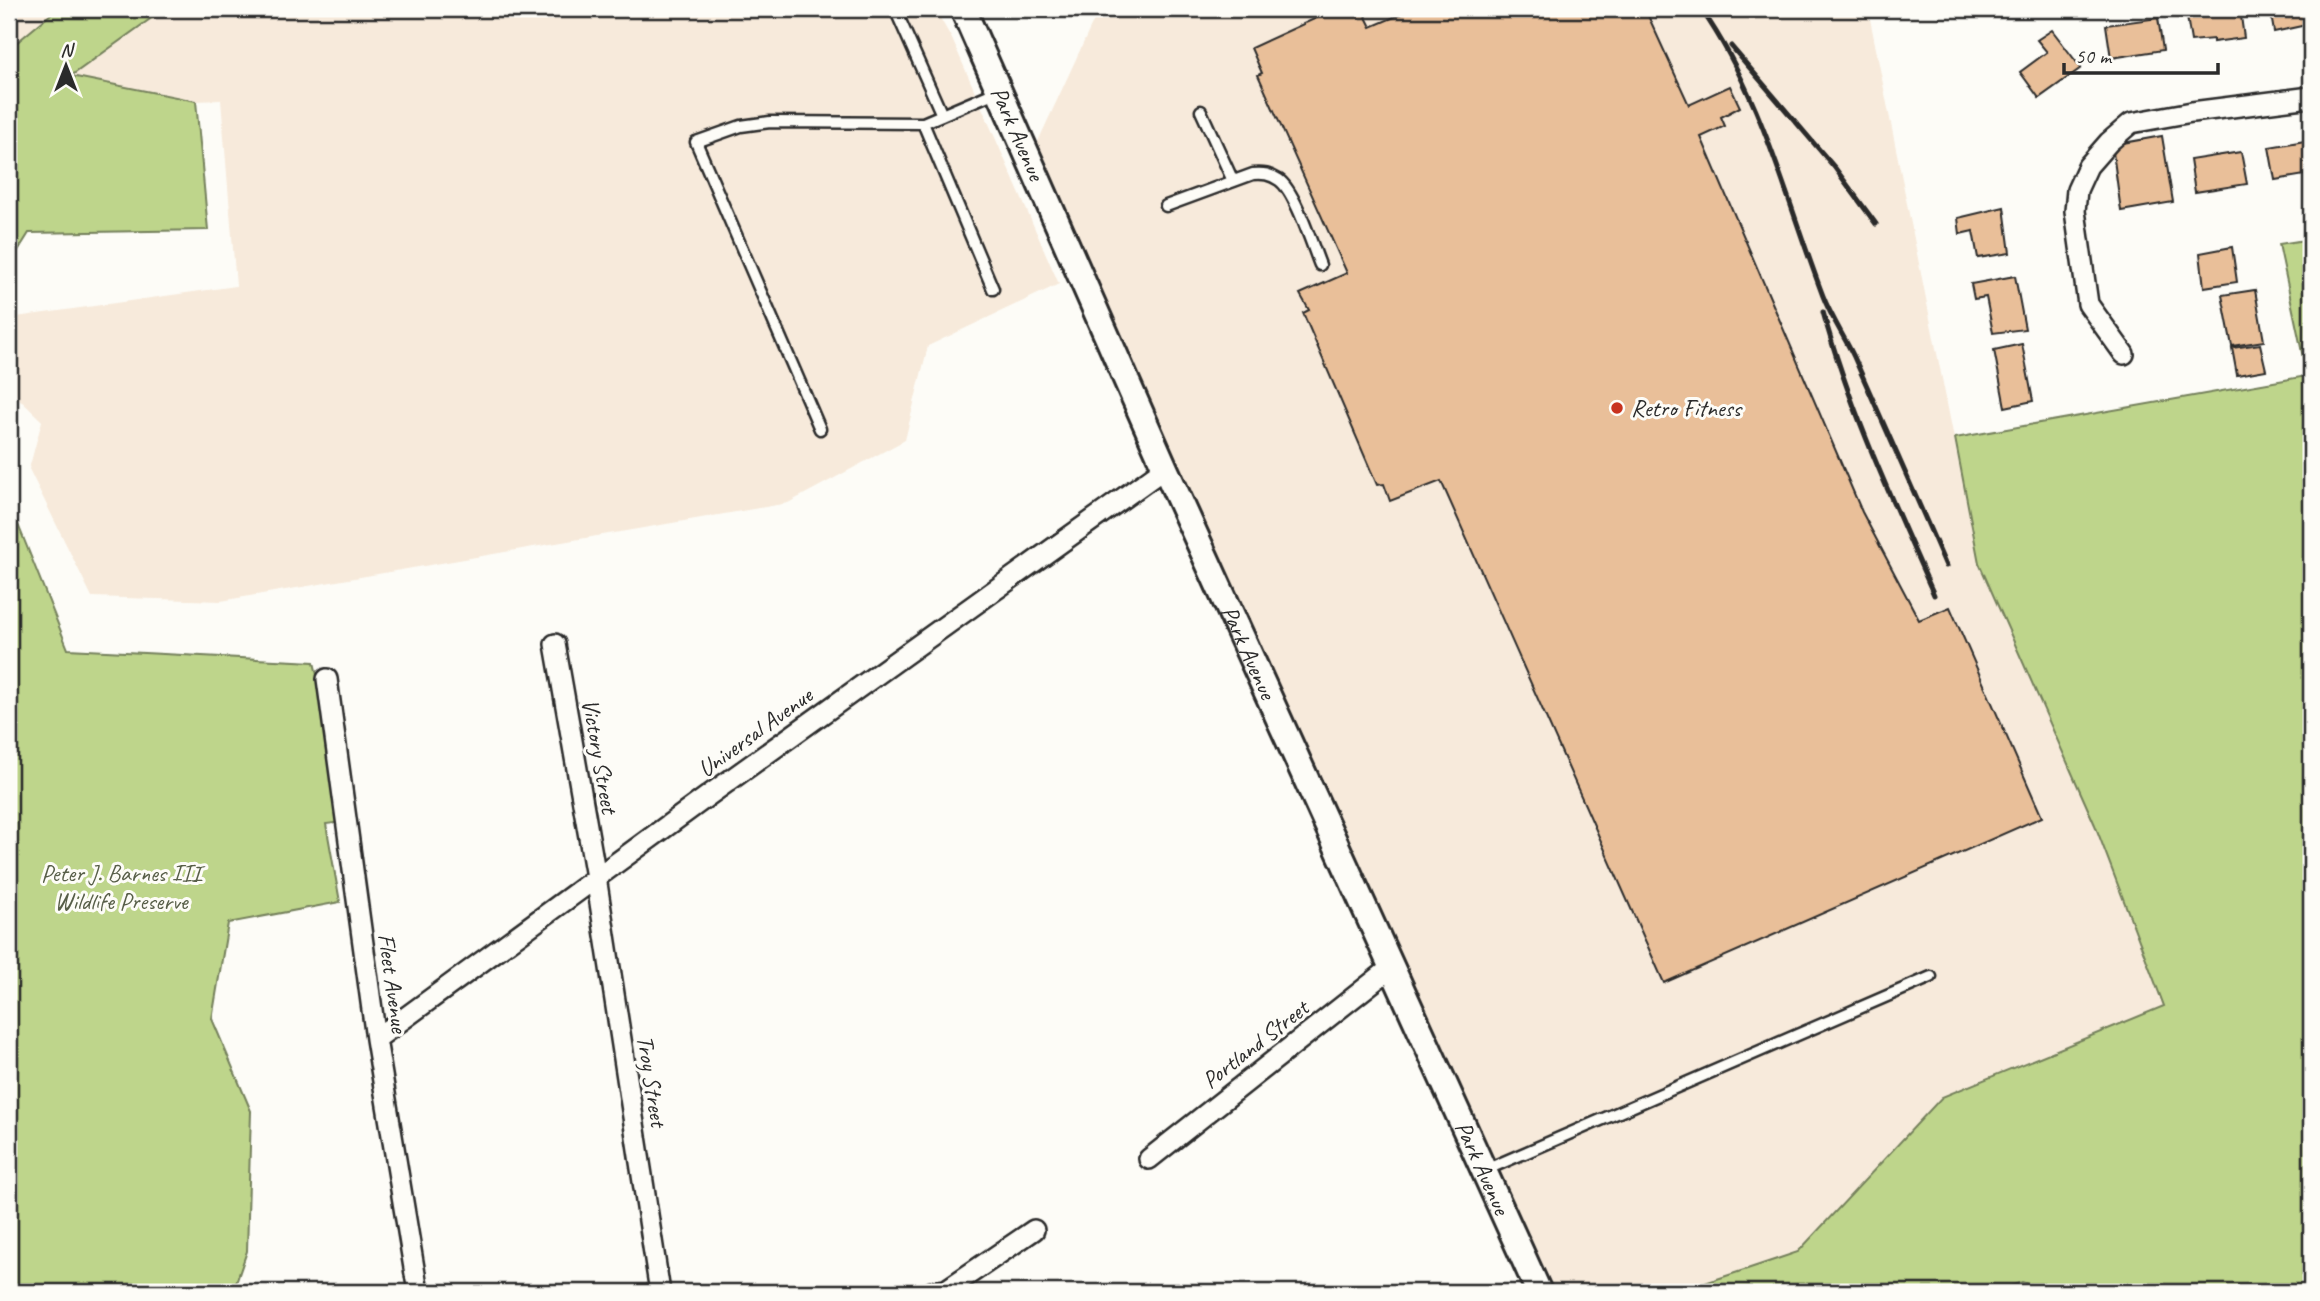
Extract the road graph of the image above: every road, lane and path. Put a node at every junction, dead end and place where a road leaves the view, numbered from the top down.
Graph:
1 (895, 9) edge
2 (963, 9) edge
3 (998, 91) junction
4 (2311, 97) edge
5 (1201, 111) dead end
6 (942, 115) junction
7 (923, 123) junction
8 (1233, 181) junction
9 (1166, 206) dead end
10 (1320, 265) dead end
11 (993, 289) dead end
12 (2124, 354) dead end
13 (820, 429) dead end
14 (1165, 468) junction
15 (555, 644) dead end
16 (327, 679) dead end
17 (596, 877) junction
18 (1392, 967) junction
19 (1931, 977) dead end
20 (376, 1039) junction
21 (1149, 1160) dead end
22 (1483, 1171) junction
23 (1034, 1230) dead end
24 (418, 1292) edge
25 (660, 1292) edge
26 (932, 1292) edge
27 (1539, 1292) edge

1 - 6 lane
2 - 3 street, Park Avenue
3 - 6 lane
3 - 14 street, Park Avenue
4 - 12 street
5 - 8 lane
6 - 7 lane
7 - 11 lane
7 - 13 lane
8 - 9 lane
8 - 10 lane
14 - 17 street, Universal Avenue
14 - 18 street, Park Avenue
15 - 17 street, Victory Street
16 - 20 street, Fleet Avenue
17 - 20 street, Universal Avenue
17 - 25 street, Troy Street
18 - 21 street, Portland Street
18 - 22 street, Park Avenue
19 - 22 lane
20 - 24 street, Fleet Avenue
22 - 27 street, Park Avenue
23 - 26 street

